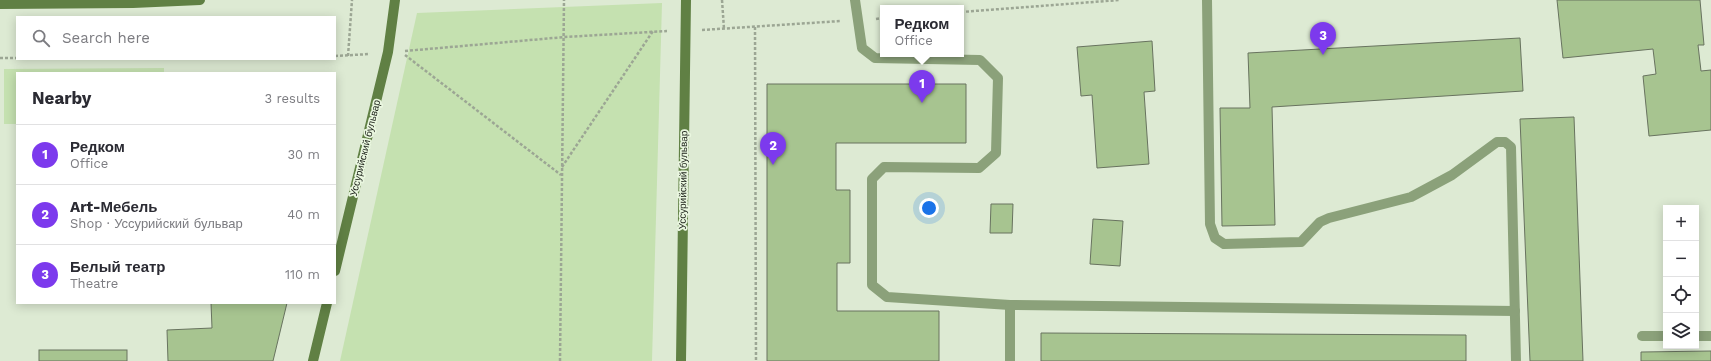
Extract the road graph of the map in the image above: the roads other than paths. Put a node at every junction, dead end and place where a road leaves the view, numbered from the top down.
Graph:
1 (200, 0) edge
2 (394, 0) edge
3 (686, 0) edge
4 (855, 0) edge
5 (1207, 0) edge
6 (0, 4) edge
7 (336, 267) edge
8 (327, 304) edge
9 (1010, 305) junction
10 (1515, 311) junction
11 (1642, 336) dead end
12 (1663, 336) edge
13 (1699, 336) edge
14 (1711, 336) edge
15 (313, 361) edge
16 (681, 361) edge
17 (1010, 361) edge
18 (1516, 361) edge

1 - 6 street
2 - 7 street, Уссурийский бульвар
3 - 16 street, Уссурийский бульвар
4 - 9 lane
5 - 10 lane
8 - 15 street
9 - 10 lane
9 - 17 lane
10 - 18 lane
11 - 12 lane
13 - 14 lane

